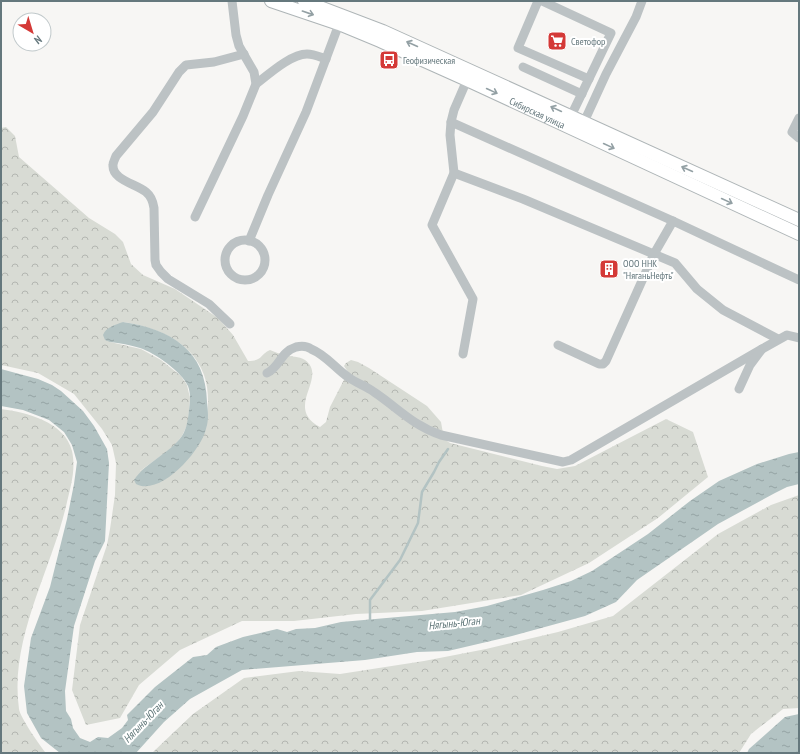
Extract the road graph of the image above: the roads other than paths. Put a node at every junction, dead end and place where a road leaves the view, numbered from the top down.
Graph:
1 (232, 1) edge
2 (271, 1) edge
3 (304, 1) edge
4 (538, 1) edge
5 (542, 1) edge
6 (642, 1) edge
7 (339, 24) junction
8 (244, 54) junction
9 (326, 59) junction
10 (523, 67) dead end
11 (467, 80) junction
12 (589, 80) junction
13 (256, 84) junction
14 (582, 94) junction
15 (571, 116) junction
16 (799, 118) edge
17 (451, 122) junction
18 (584, 122) junction
19 (799, 138) edge
20 (454, 173) junction
21 (761, 202) junction
22 (754, 214) junction
23 (195, 217) dead end
24 (799, 220) edge
25 (673, 221) junction
26 (799, 234) edge
27 (249, 241) junction
28 (654, 254) junction
29 (799, 280) edge
30 (230, 324) dead end
31 (799, 338) edge
32 (778, 339) junction
33 (558, 345) dead end
34 (762, 349) junction
35 (463, 354) dead end
36 (267, 373) dead end
37 (739, 389) dead end

1 - 8 lane
2 -> 7 main road, Сибирская улица
15 -> 3 main road, Сибирская улица
4 - 12 lane
5 - 12 lane
6 - 18 lane
7 - 9 lane
7 - 11 main road, Сибирская улица
8 - 13 lane
8 - 30 lane
9 - 13 lane
9 - 27 lane
10 - 14 lane
11 - 17 lane
11 -> 22 main road, Сибирская улица
12 - 14 lane
13 - 23 lane
14 - 15 lane
15 - 18 main road, Сибирская улица
16 - 19 lane
17 - 20 lane
17 - 25 lane
21 -> 18 main road, Сибирская улица
20 - 28 lane
20 - 35 lane
21 - 22 main road
21 - 24 main road, Сибирская улица
22 - 26 main road, Сибирская улица
25 - 28 lane
25 - 29 lane
27 - 27 lane
28 - 32 lane
28 - 33 lane
31 - 32 lane
32 - 34 lane
34 - 36 lane
34 - 37 lane

